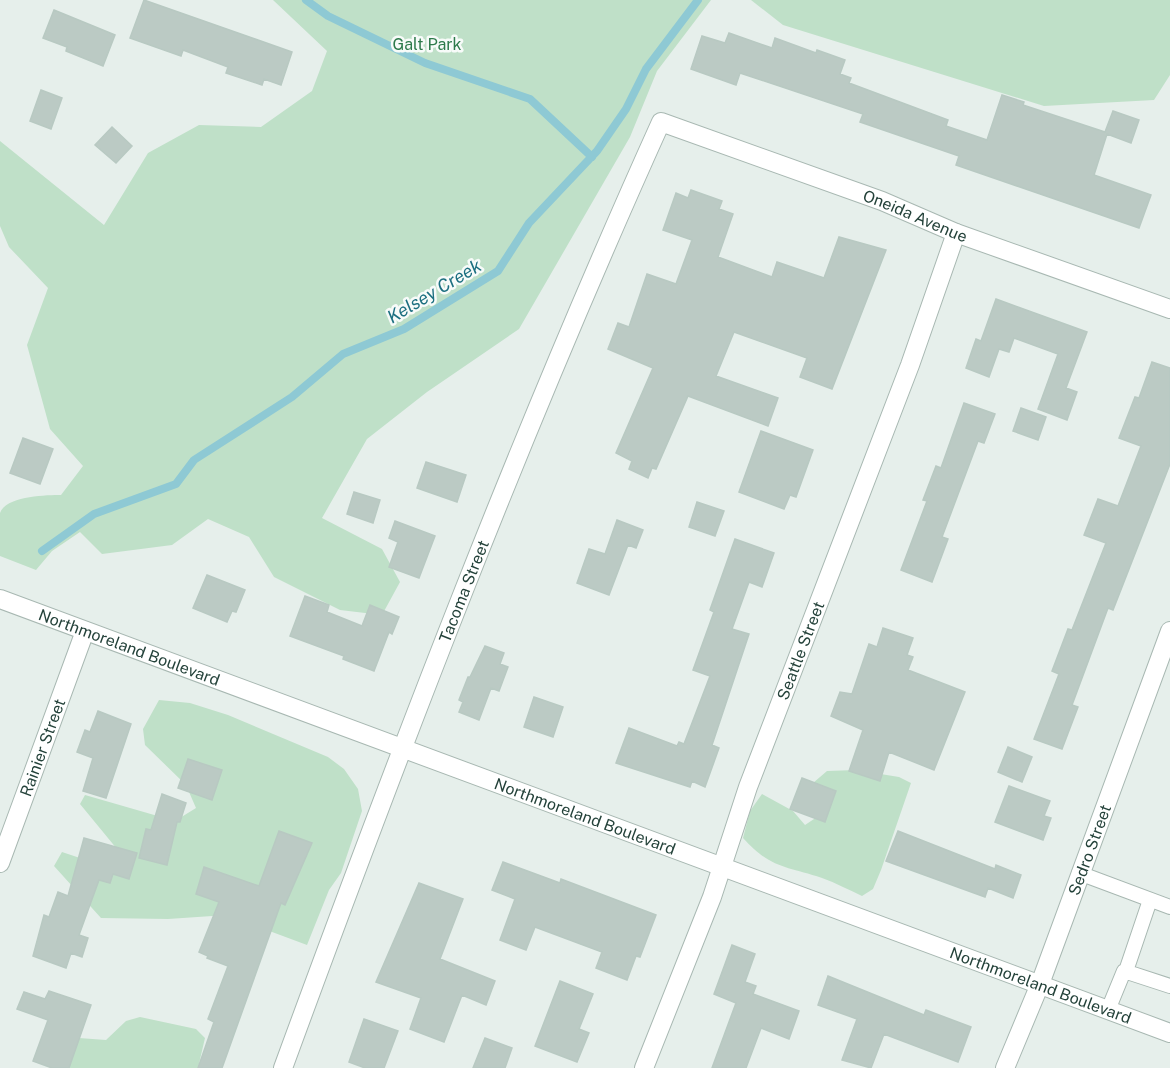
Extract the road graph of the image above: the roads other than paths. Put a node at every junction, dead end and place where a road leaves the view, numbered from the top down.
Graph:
1 (662, 122) joint
2 (956, 233) junction
3 (1170, 309) edge
4 (0, 599) edge
5 (85, 631) junction
6 (1170, 631) edge
7 (402, 749) junction
8 (0, 863) edge
9 (722, 866) junction
10 (1079, 873) junction
11 (1150, 900) junction
12 (1170, 907) edge
13 (1126, 971) junction
14 (1040, 984) junction
15 (1170, 986) edge
16 (1108, 1010) junction
17 (1170, 1033) edge
18 (283, 1068) edge
19 (644, 1068) edge
20 (1005, 1068) edge

1 - 2 street, Oneida Avenue
1 - 7 street, Tacoma Street
2 - 3 street, Oneida Avenue
2 - 9 street, Seattle Street
4 - 5 street, Northmoreland Boulevard
5 - 7 street, Northmoreland Boulevard
5 - 8 street, Rainier Street
6 - 10 street, Sedro Street
7 - 9 street, Northmoreland Boulevard
7 - 18 street, Tacoma Street
9 - 14 street, Northmoreland Boulevard
9 - 19 street, Seattle Street
10 - 11 lane
10 - 14 street, Sedro Street
11 - 12 lane
11 - 13 lane
13 - 15 lane
13 - 16 lane
14 - 16 street, Northmoreland Boulevard
14 - 20 street, Sedro Street
16 - 17 street, Northmoreland Boulevard

